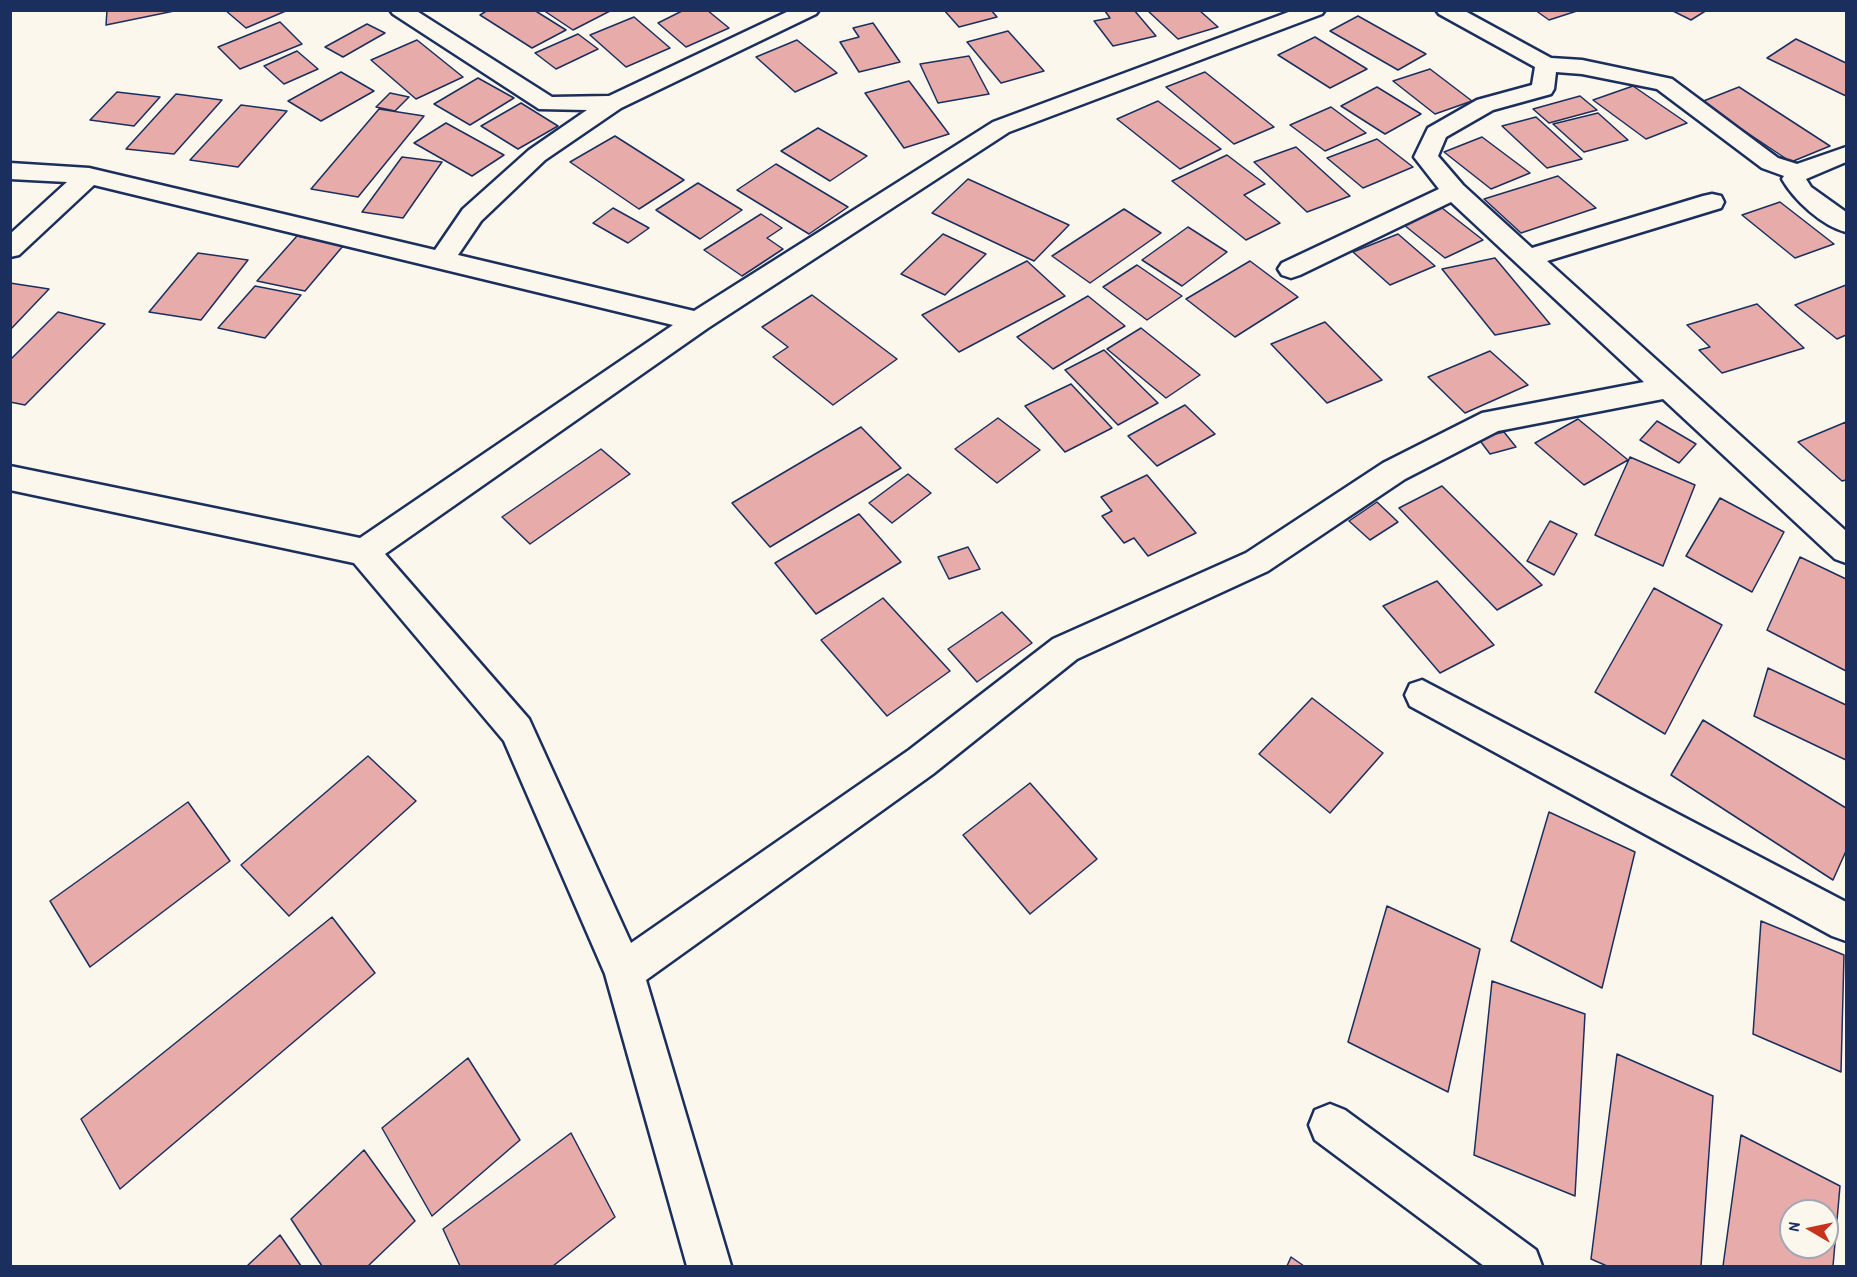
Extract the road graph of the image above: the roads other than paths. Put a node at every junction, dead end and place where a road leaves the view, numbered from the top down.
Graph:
1 (809, 10) edge
2 (1315, 10) edge
3 (1446, 10) edge
4 (407, 12) edge
5 (1546, 64) junction
6 (613, 103) junction
7 (1846, 154) edge
8 (10, 171) edge
9 (1798, 172) junction
10 (89, 177) junction
11 (1454, 191) junction
12 (1712, 202) dead end
13 (1846, 224) edge
14 (10, 249) edge
15 (1527, 258) junction
16 (441, 260) junction
17 (1291, 269) dead end
18 (698, 321) junction
19 (1667, 388) junction
20 (10, 478) edge
21 (1834, 522) edge
22 (1846, 550) edge
23 (364, 552) junction
24 (1422, 695) dead end
25 (1846, 922) edge
26 (624, 972) junction
27 (1330, 1125) dead end
28 (709, 1266) edge
29 (1520, 1266) edge

1 - 6 street
2 - 18 street
3 - 5 street
4 - 6 street
5 - 9 street
5 - 11 street
6 - 16 street
7 - 9 street
8 - 10 street
9 - 13 street
10 - 14 street
10 - 16 street
11 - 15 street
11 - 17 street
12 - 15 street
15 - 19 street
16 - 18 street
18 - 23 street
19 - 21 street
19 - 26 street
20 - 23 street
21 - 22 street
23 - 26 street
24 - 25 street
26 - 28 street
27 - 29 street

